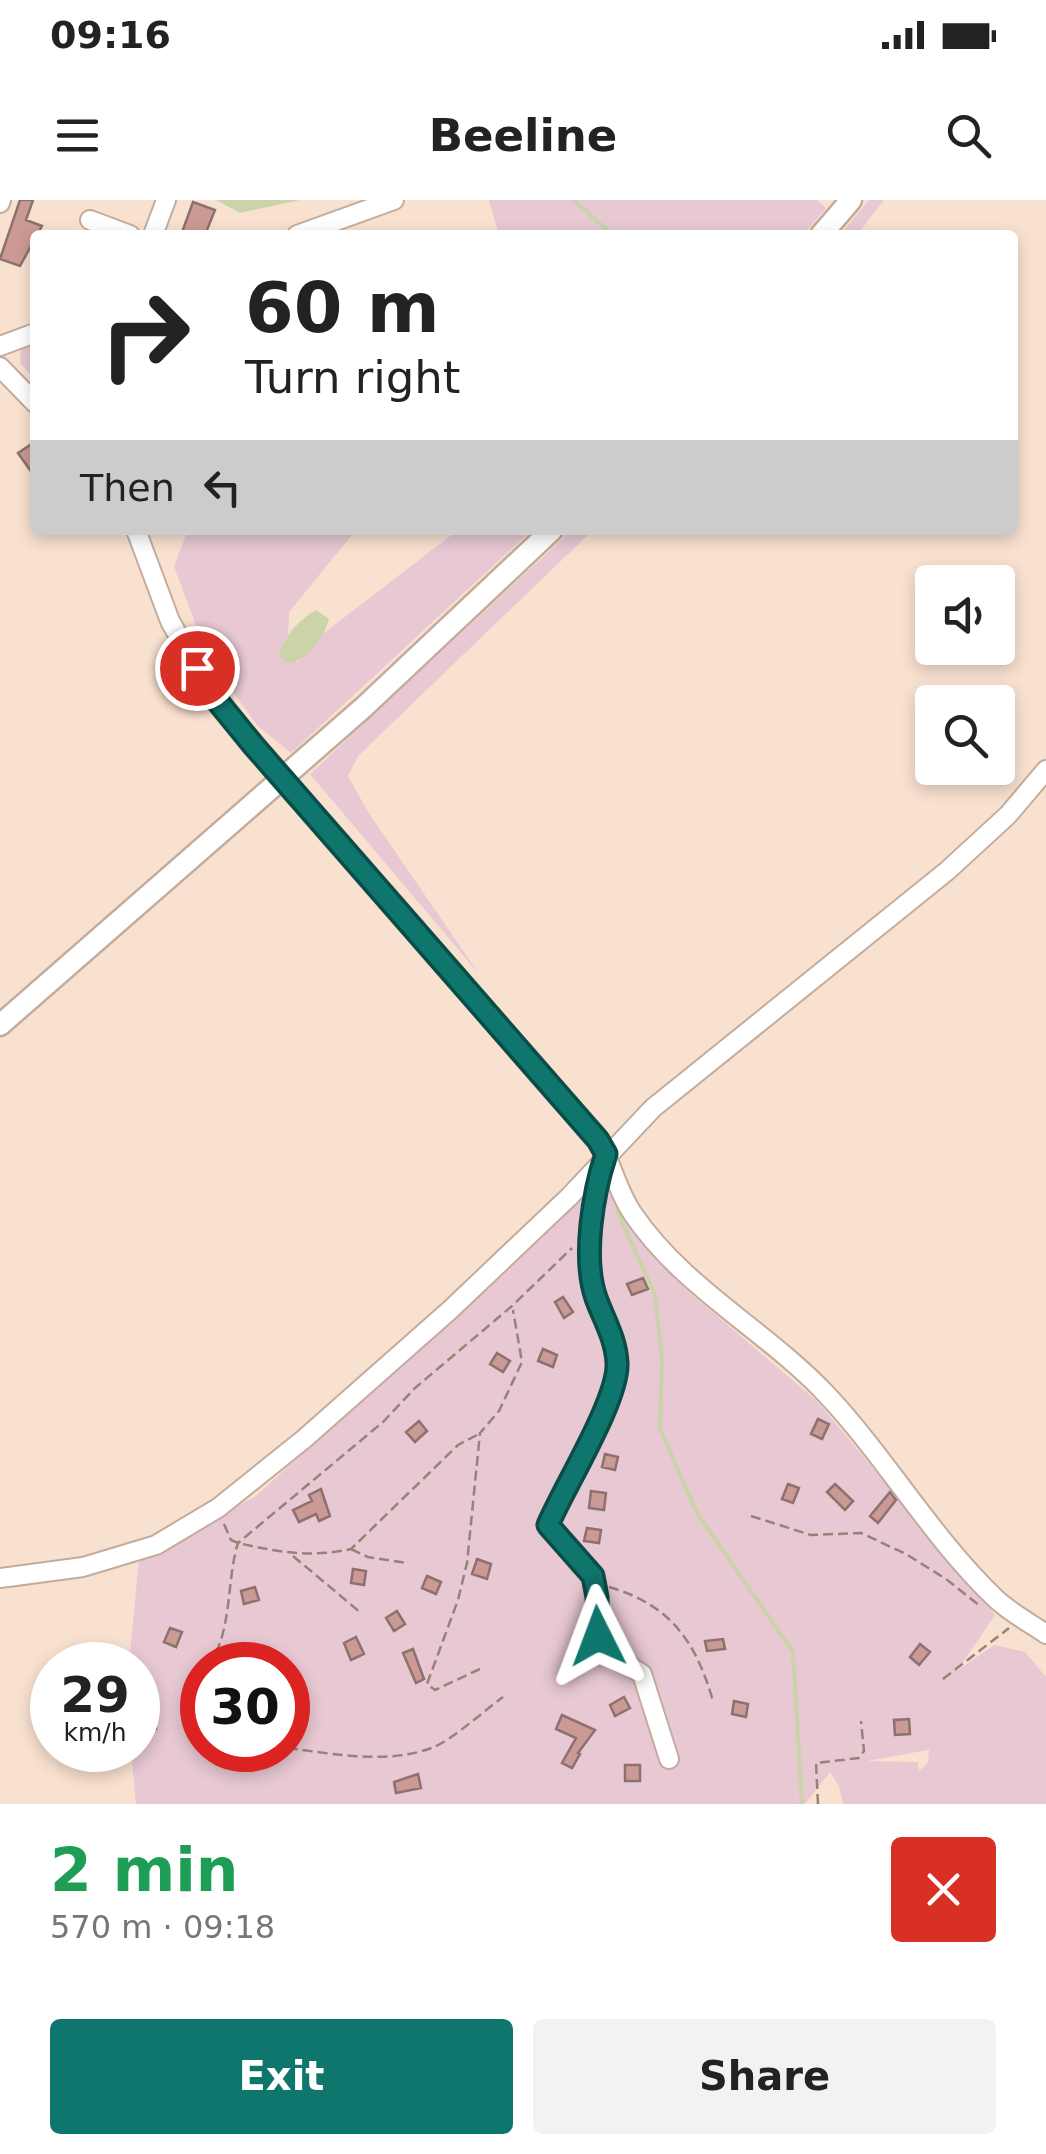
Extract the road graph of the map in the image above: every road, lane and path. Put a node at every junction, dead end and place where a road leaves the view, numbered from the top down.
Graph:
1 (166, 200) edge
2 (394, 200) edge
3 (851, 200) edge
4 (90, 220) dead end
5 (117, 230) edge
6 (155, 230) edge
7 (312, 230) edge
8 (826, 230) edge
9 (30, 335) edge
10 (0, 346) edge
11 (0, 367) edge
12 (30, 397) edge
13 (138, 535) edge
14 (547, 535) edge
15 (1046, 770) edge
16 (0, 1025) edge
17 (606, 1154) junction
18 (591, 1230) junction
19 (512, 1306) junction
20 (480, 1433) junction
21 (218, 1508) junction
22 (752, 1516) dead end
23 (238, 1543) junction
24 (351, 1549) junction
25 (292, 1555) junction
26 (408, 1563) dead end
27 (0, 1578) edge
28 (594, 1583) junction
29 (998, 1600) junction
30 (361, 1613) dead end
31 (1020, 1616) junction
32 (1046, 1634) edge
33 (220, 1642) edge
34 (480, 1669) dead end
35 (944, 1679) dead end
36 (504, 1696) dead end
37 (713, 1701) dead end
38 (861, 1721) dead end
39 (310, 1751) edge
40 (669, 1759) dead end
41 (818, 1804) edge

1 - 6 street
2 - 7 street
3 - 8 main road
4 - 5 street
9 - 10 street
11 - 12 street
13 - 17 street, bridge
14 - 16 main road
15 - 17 street
17 - 18 street
17 - 21 street
17 - 29 street
18 - 19 path
18 - 28 street
19 - 20 path
19 - 23 path
20 - 24 path
20 - 34 path
21 - 23 path
21 - 27 street
22 - 29 path
23 - 25 path
23 - 33 path
24 - 25 path
24 - 26 path
25 - 30 path
28 - 37 path
28 - 40 street
29 - 31 street
31 - 32 street
31 - 35 path
36 - 39 path
38 - 41 path

